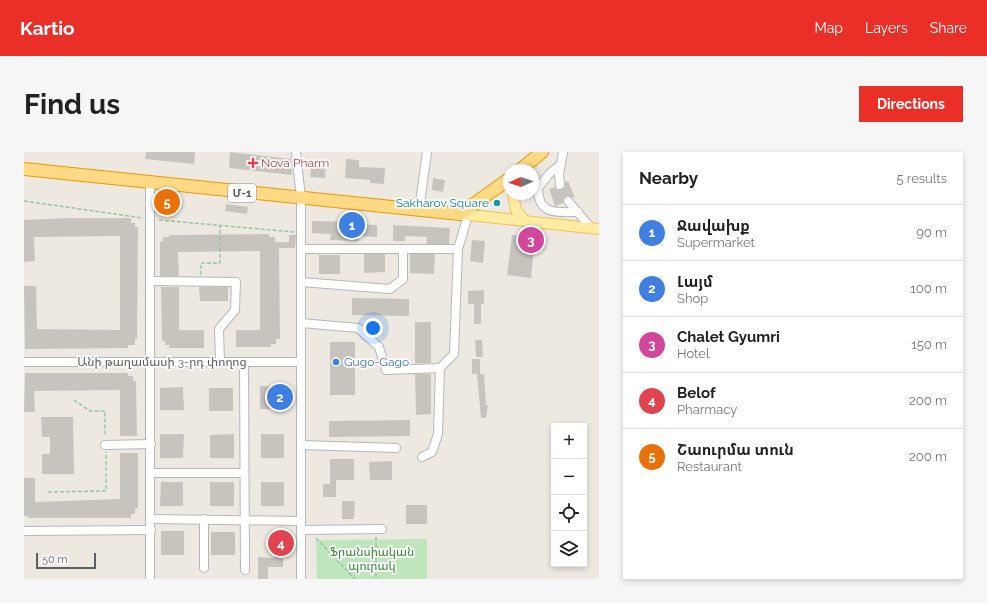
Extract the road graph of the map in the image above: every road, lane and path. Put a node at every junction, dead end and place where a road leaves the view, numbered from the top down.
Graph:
1 (296, 152) edge
2 (427, 152) edge
3 (542, 152) edge
4 (563, 152) edge
5 (528, 164) edge
6 (560, 165) junction
7 (24, 169) edge
8 (150, 184) junction
9 (503, 184) edge
10 (560, 185) tunnel mouth
11 (301, 198) junction
12 (514, 200) edge
13 (568, 200) tunnel mouth
14 (24, 201) edge
15 (419, 210) junction
16 (578, 212) junction
17 (464, 214) junction
18 (150, 219) junction
19 (525, 221) junction
20 (220, 225) junction
21 (596, 229) edge
22 (301, 233) junction
23 (301, 249) junction
24 (403, 249) junction
25 (458, 249) junction
26 (150, 281) junction
27 (202, 282) junction
28 (301, 282) junction
29 (301, 323) junction
30 (24, 362) edge
31 (150, 362) junction
32 (220, 362) junction
33 (244, 362) junction
34 (301, 362) junction
35 (440, 368) junction
36 (74, 400) dead end
37 (151, 444) junction
38 (105, 445) junction
39 (301, 445) junction
40 (396, 448) dead end
41 (422, 457) dead end
42 (151, 473) junction
43 (244, 473) junction
44 (48, 492) dead end
45 (151, 519) junction
46 (204, 519) junction
47 (244, 520) junction
48 (301, 521) junction
49 (379, 529) joint
50 (24, 530) edge
51 (151, 530) junction
52 (301, 530) junction
53 (316, 538) dead end
54 (204, 568) dead end
55 (245, 570) dead end
56 (150, 579) edge
57 (301, 579) edge
58 (355, 579) edge
59 (376, 579) edge

1 - 11 street
2 - 15 street
3 - 5 highway
4 - 6 street
6 - 10 street
6 - 16 street
7 - 8 highway, Մ-1
8 - 11 highway, Մ-1
8 - 18 street
9 - 17 highway
11 - 15 highway, Մ-1
11 - 22 street
12 - 19 main road
13 - 16 street
14 - 18 path
15 - 17 highway, Մ-1
16 - 21 street
17 - 19 main road
17 - 25 street
18 - 20 path
18 - 26 street
19 - 21 main road
20 - 22 path
20 - 27 path
22 - 23 street
23 - 24 street
23 - 28 street
24 - 25 street
24 - 28 street
25 - 35 street
26 - 27 street
26 - 31 street
27 - 32 street
28 - 29 street
29 - 34 street
29 - 35 street
30 - 31 street, Անի թաղամասի 3-րդ փողոց
31 - 32 street, Անի թաղամասի 3-րդ փողոց
31 - 37 street
32 - 33 street, Անի թաղամասի 3-րդ փողոց
33 - 34 street, Անի թաղամասի 3-րդ փողոց
33 - 43 street
34 - 39 street
35 - 41 street
36 - 38 path
37 - 38 street
37 - 42 street
38 - 44 path
39 - 40 street
39 - 48 street
42 - 43 street
42 - 45 street
43 - 47 street
45 - 46 street
45 - 51 street
46 - 47 street
46 - 54 street
47 - 48 street
47 - 55 street
48 - 52 street
49 - 52 street
49 - 59 path
50 - 51 street
51 - 56 street
52 - 57 street
53 - 58 path

